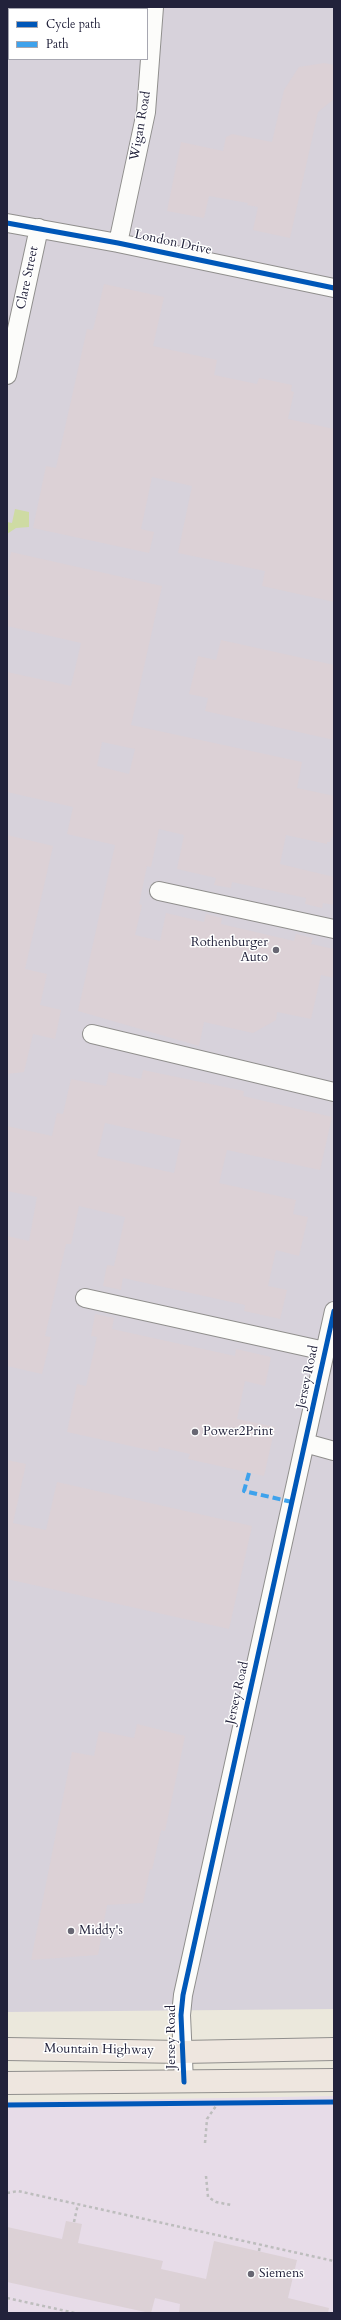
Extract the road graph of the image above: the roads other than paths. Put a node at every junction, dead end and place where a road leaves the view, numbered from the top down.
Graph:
1 (154, 7) edge
2 (7, 223) edge
3 (39, 228) junction
4 (118, 243) junction
5 (334, 288) edge
6 (7, 375) edge
7 (159, 891) dead end
8 (334, 928) edge
9 (92, 1034) dead end
10 (334, 1092) edge
11 (85, 1298) dead end
12 (334, 1311) edge
13 (325, 1351) junction
14 (305, 1443) junction
15 (334, 1451) edge
16 (7, 2049) edge
17 (334, 2050) edge
18 (182, 2052) junction
19 (334, 2080) edge
20 (184, 2082) junction
21 (7, 2083) edge

1 - 4 street, Wigan Road
2 - 3 street, London Drive
3 - 4 street, London Drive
3 - 6 street, Clare Street
4 - 5 street, London Drive
7 - 8 street
9 - 10 street
11 - 13 street
12 - 13 street, Jersey Road
13 - 14 street, Jersey Road
14 - 15 street
14 - 18 street, Jersey Road
16 - 18 main road, Mountain Highway
17 - 18 main road, Mountain Highway
18 - 20 street, Jersey Road
19 - 20 main road
20 - 21 main road

